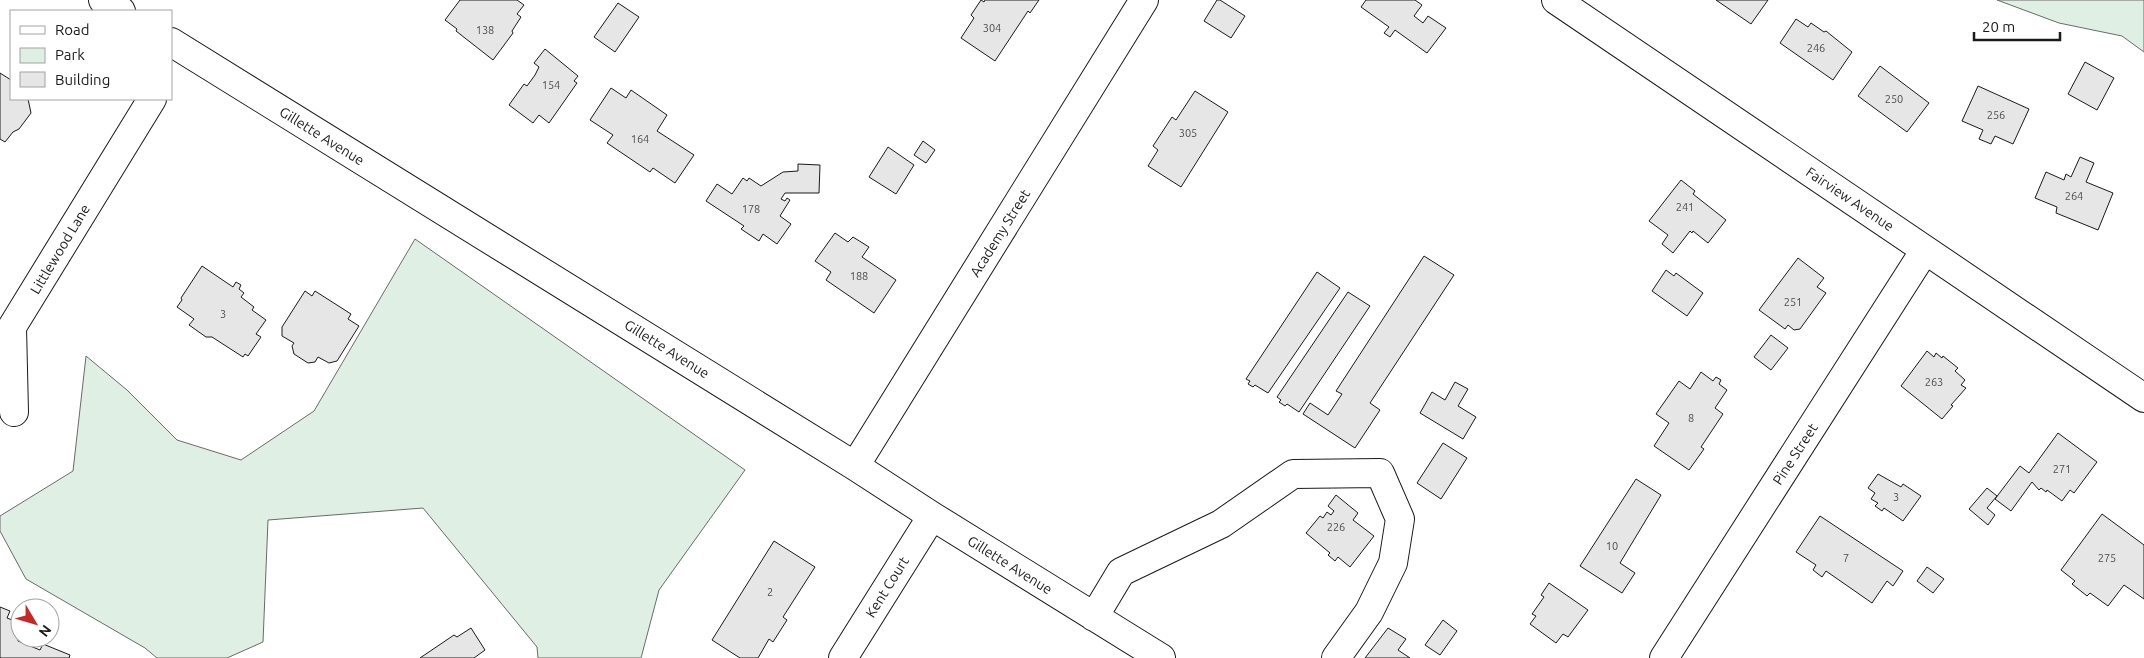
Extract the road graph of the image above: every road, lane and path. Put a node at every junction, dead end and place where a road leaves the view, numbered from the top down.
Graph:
1 (103, 0) edge
2 (1144, 0) edge
3 (1556, 0) edge
4 (119, 10) edge
5 (175, 53) edge
6 (151, 100) edge
7 (1925, 250) junction
8 (2144, 398) edge
9 (14, 412) dead end
10 (855, 466) junction
11 (932, 516) junction
12 (1094, 617) junction
13 (843, 658) edge
14 (1161, 658) edge
15 (1336, 658) edge
16 (1664, 658) edge

1 - 4 street
2 - 10 street, Academy Street
3 - 7 street, Fairview Avenue
5 - 10 street, Gillette Avenue
6 - 9 street, Littlewood Lane
7 - 8 street, Fairview Avenue
7 - 16 street, Pine Street
10 - 11 street, Gillette Avenue
11 - 12 street, Gillette Avenue
11 - 13 street, Kent Court
12 - 14 street, Gillette Avenue
12 - 15 street

